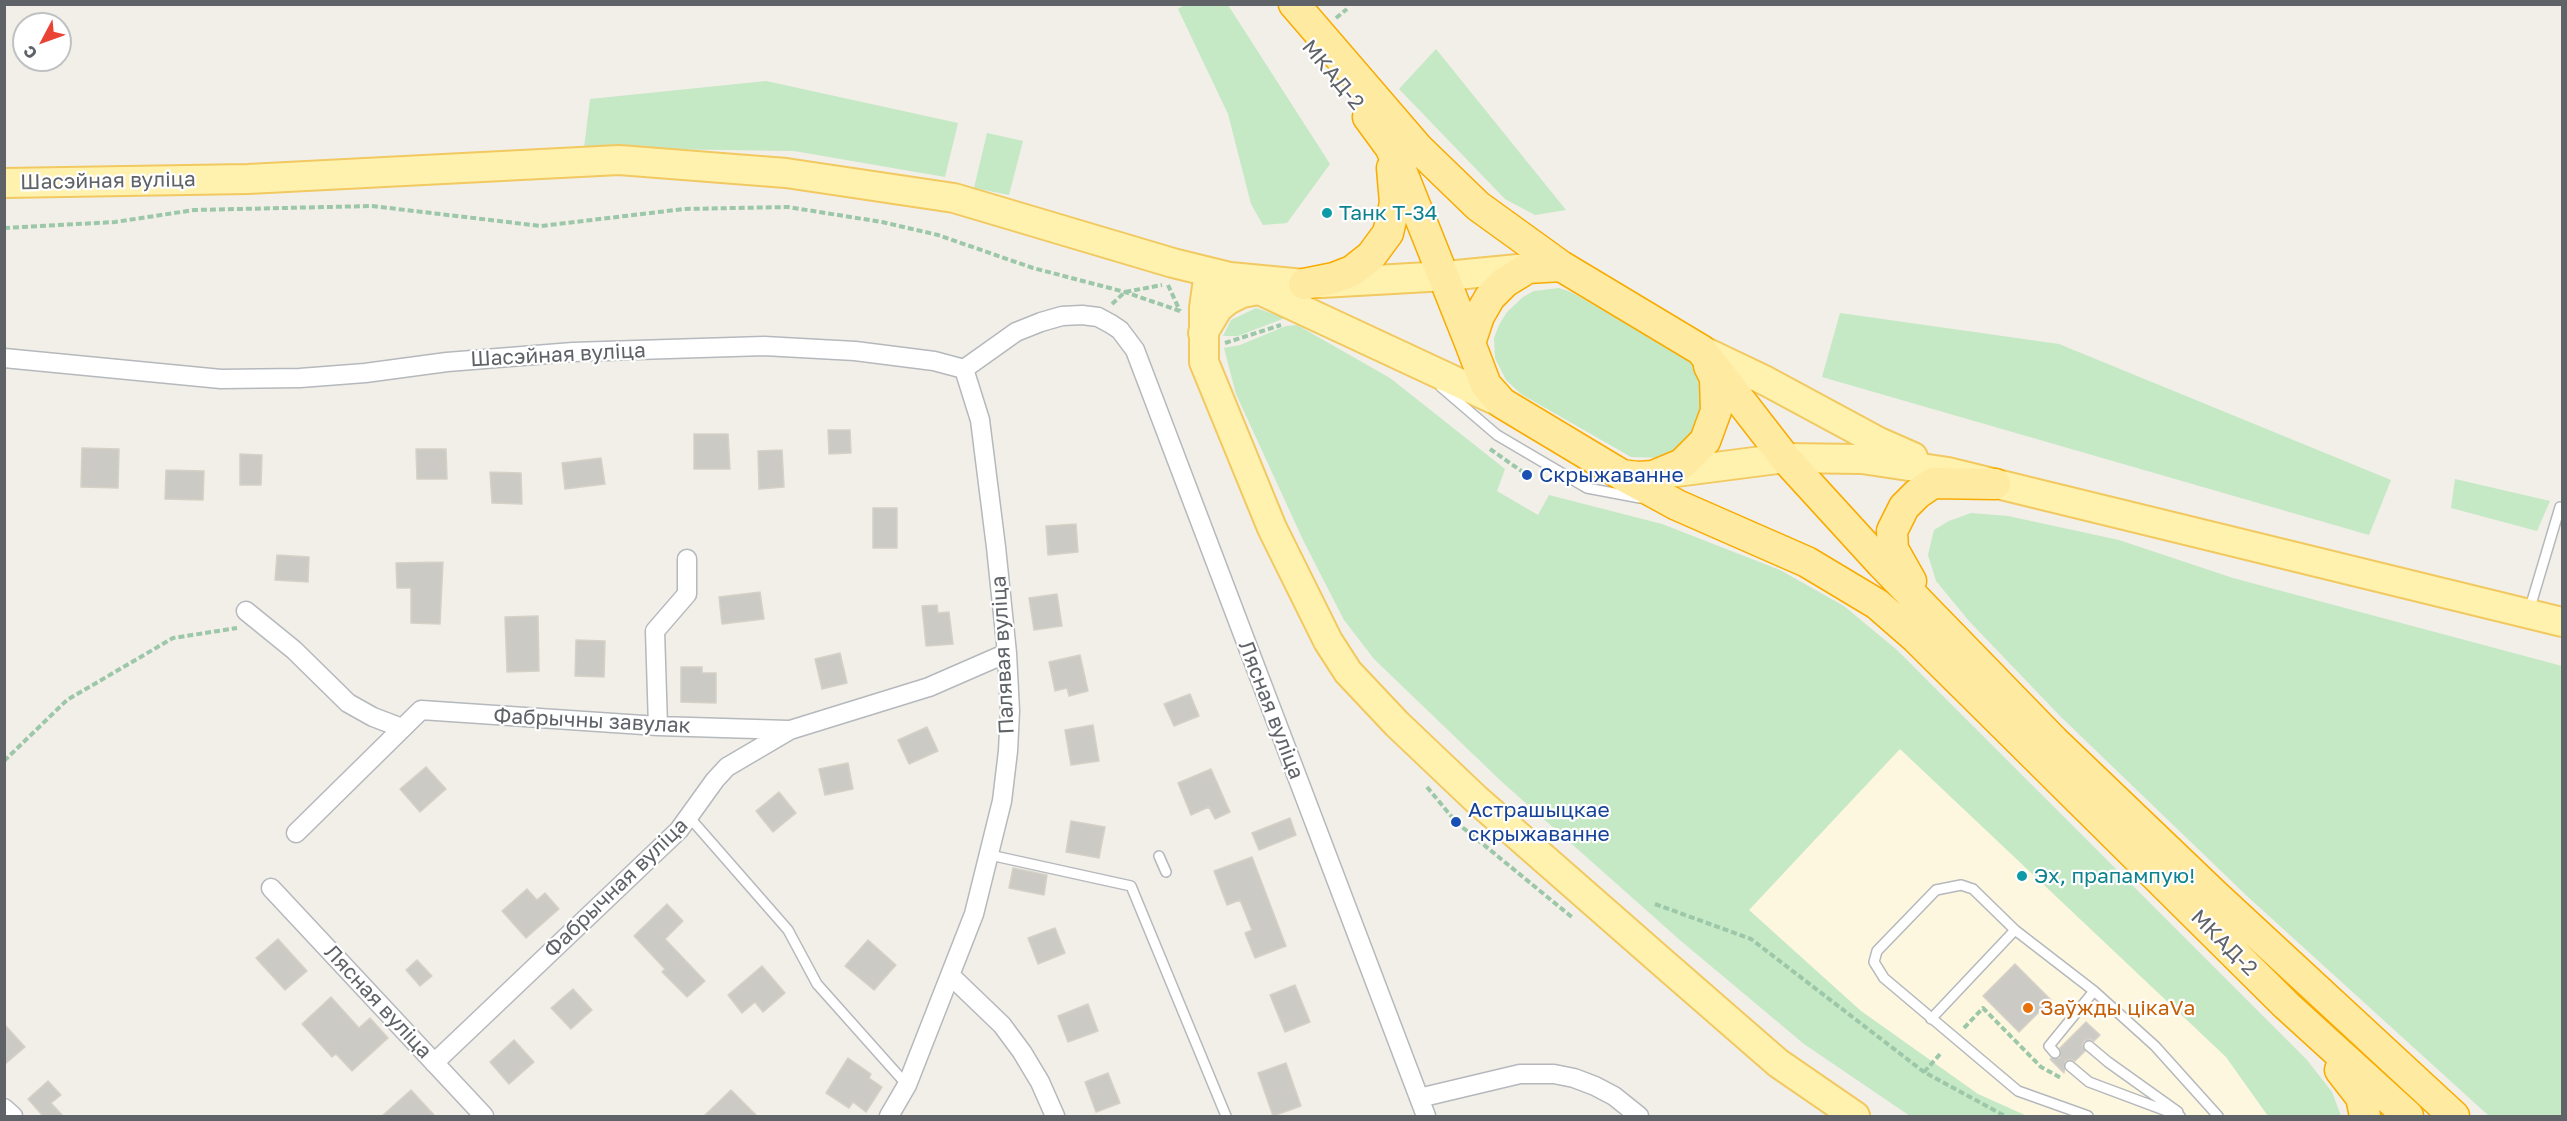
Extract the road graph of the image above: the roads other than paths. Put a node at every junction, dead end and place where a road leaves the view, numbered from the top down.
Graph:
1 (1274, 4) edge
2 (1294, 4) edge
3 (1390, 147) junction
4 (4, 183) edge
5 (1561, 266) junction
6 (1528, 268) junction
7 (1219, 275) junction
8 (1446, 276) junction
9 (1304, 284) junction
10 (1259, 290) junction
11 (1203, 337) junction
12 (1470, 343) junction
13 (1701, 350) junction
14 (1407, 357) junction
15 (4, 358) edge
16 (964, 369) junction
17 (1502, 403) junction
18 (1785, 458) junction
19 (1948, 472) junction
20 (1622, 475) junction
21 (1653, 476) junction
22 (1995, 484) junction
23 (1677, 505) junction
24 (2560, 507) dead end
25 (687, 560) dead end
26 (246, 611) dead end
27 (2529, 613) junction
28 (2562, 622) edge
29 (1947, 632) junction
30 (1007, 653) junction
31 (658, 726) junction
32 (402, 728) junction
33 (790, 730) junction
34 (690, 818) junction
35 (296, 832) dead end
36 (990, 855) junction
37 (1159, 856) dead end
38 (1166, 872) dead end
39 (271, 888) dead end
40 (2015, 930) junction
41 (951, 976) junction
42 (2094, 992) junction
43 (2286, 1005) junction
44 (1930, 1020) junction
45 (2067, 1023) junction
46 (2074, 1033) dead end
47 (2089, 1046) dead end
48 (2055, 1053) dead end
49 (434, 1063) junction
50 (2070, 1066) dead end
51 (907, 1085) junction
52 (1419, 1098) junction
53 (4, 1108) edge
54 (13, 1116) edge
55 (484, 1116) edge
56 (889, 1116) edge
57 (1055, 1116) edge
58 (1226, 1116) edge
59 (1426, 1116) edge
60 (1639, 1116) edge
61 (1856, 1116) edge
62 (2088, 1116) edge
63 (2182, 1116) edge
64 (2218, 1116) edge
65 (2365, 1116) edge
66 (2408, 1116) edge
67 (2454, 1116) edge

1 - 3 highway, МКАД-2
2 - 5 highway
3 - 8 highway, МКАД-2
3 - 9 highway
4 - 7 main road, Шасэйная вуліца
5 - 6 highway
5 - 13 highway
6 - 8 main road
6 - 12 highway
7 - 9 main road
7 - 10 main road
7 - 11 main road
8 - 9 main road
8 - 12 highway, МКАД-2
10 - 11 main road
10 - 14 main road
11 - 61 main road
12 - 17 highway, МКАД-2
13 - 18 highway
13 - 19 main road
13 - 21 highway
14 - 17 main road
14 - 23 lane
15 - 16 street, Шасэйная вуліца
16 - 30 street, Палявая вуліца
16 - 52 street, Лясная вуліца
17 - 20 highway, МКАД-2
18 - 19 main road
18 - 21 main road
18 - 29 highway
19 - 22 main road
20 - 21 highway
20 - 23 highway, МКАД-2
22 - 27 main road
22 - 29 highway
23 - 43 highway, МКАД-2
24 - 27 lane
25 - 31 street
26 - 32 street
27 - 28 main road
29 - 67 highway
30 - 33 street, Фабрычная вуліца
30 - 36 street, Палявая вуліца
31 - 32 street, Фабрычны завулак
31 - 33 street, Фабрычны завулак
32 - 35 street, Фабрычны завулак
33 - 34 street, Фабрычная вуліца
34 - 49 street, Фабрычная вуліца
34 - 51 lane
36 - 41 street, Палявая вуліца
36 - 58 lane
37 - 38 lane
39 - 49 street, Лясная вуліца
40 - 42 lane
40 - 44 lane
40 - 44 lane
41 - 51 street, Палявая вуліца
41 - 57 street
42 - 45 lane
42 - 64 lane
43 - 65 highway
43 - 66 highway, МКАД-2
44 - 62 lane
45 - 46 lane
45 - 48 lane
47 - 63 lane
49 - 55 street, Лясная вуліца
50 - 63 lane
51 - 56 street, Палявая вуліца
52 - 59 street, Лясная вуліца
52 - 60 street
53 - 54 street

